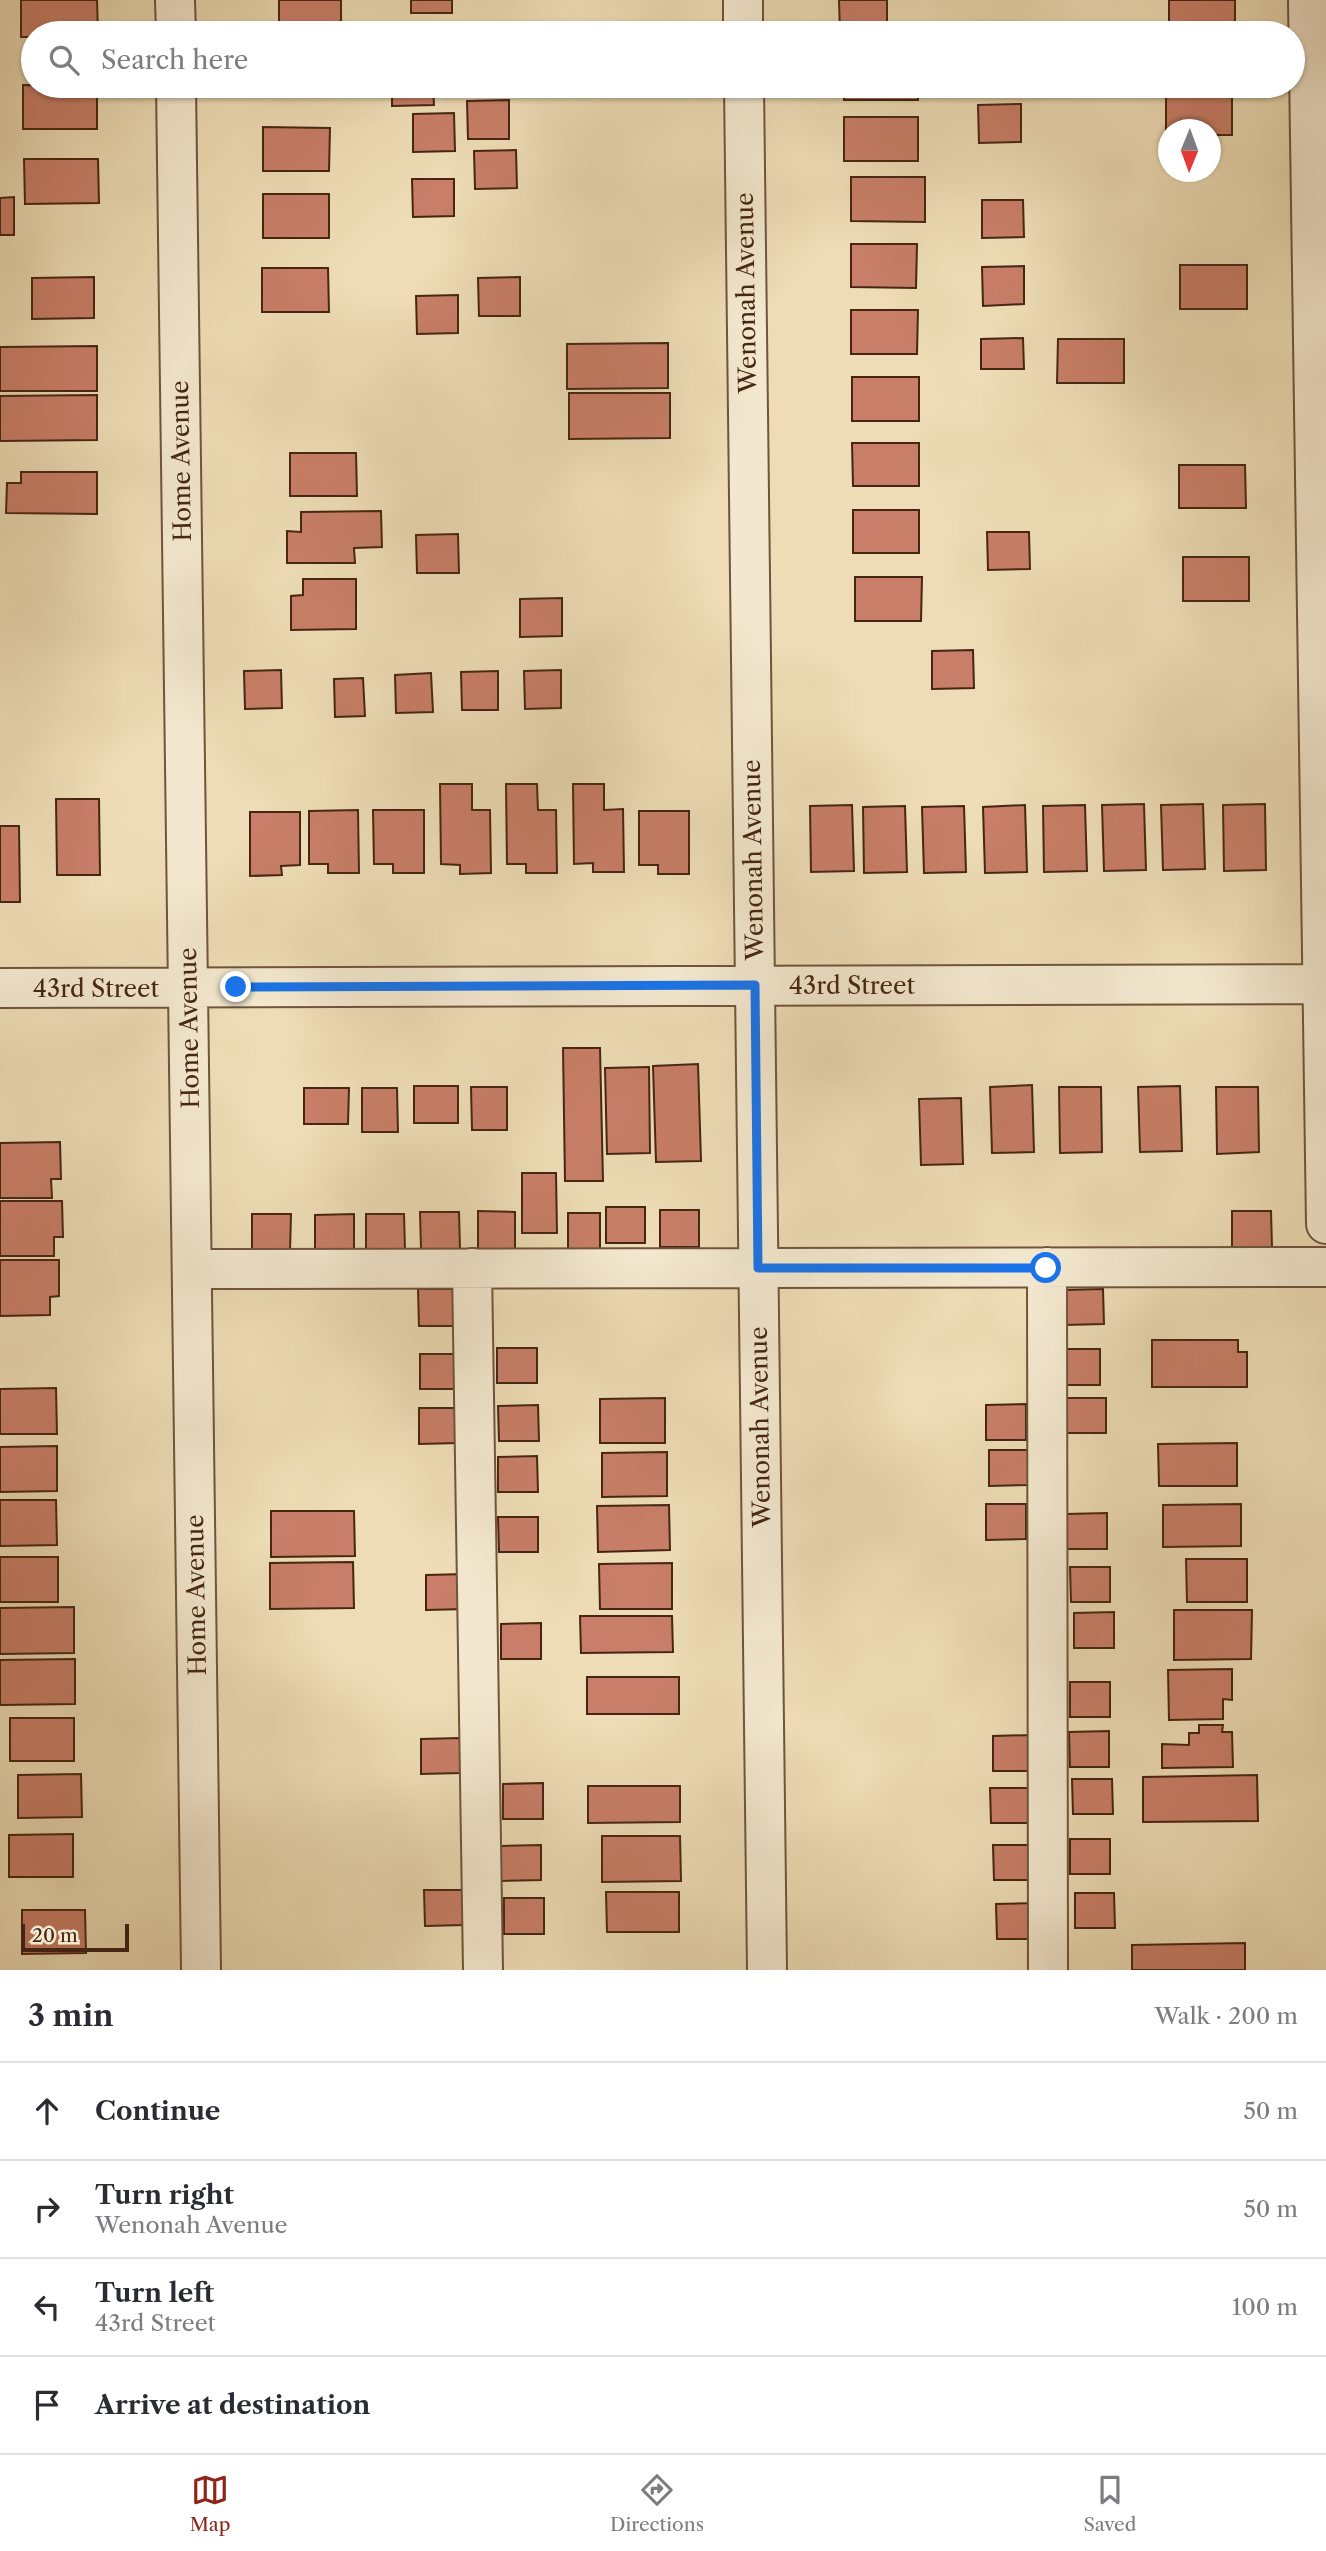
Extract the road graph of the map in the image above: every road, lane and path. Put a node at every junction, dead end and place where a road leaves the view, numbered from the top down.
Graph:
1 (175, 0) edge
2 (743, 0) edge
3 (1308, 0) edge
4 (176, 21) edge
5 (743, 21) edge
6 (177, 98) edge
7 (744, 98) edge
8 (1324, 984) edge
9 (755, 985) junction
10 (0, 988) edge
11 (188, 988) junction
12 (1326, 1224) edge
13 (1326, 1267) edge
14 (472, 1268) junction
15 (758, 1268) junction
16 (1046, 1268) junction
17 (192, 1269) junction
18 (201, 1970) edge
19 (483, 1970) edge
20 (767, 1970) edge
21 (1048, 1970) edge

1 - 4 street
2 - 5 street
3 - 8 street
6 - 11 street, Home Avenue
7 - 9 street, Wenonah Avenue
8 - 9 street, 43rd Street
8 - 12 street
9 - 11 street, 43rd Street
9 - 15 street, Wenonah Avenue
10 - 11 street, 43rd Street
11 - 17 street, Home Avenue
13 - 16 street
14 - 15 street
14 - 17 street
14 - 19 street
15 - 16 street
15 - 20 street, Wenonah Avenue
16 - 21 street
17 - 18 street, Home Avenue

